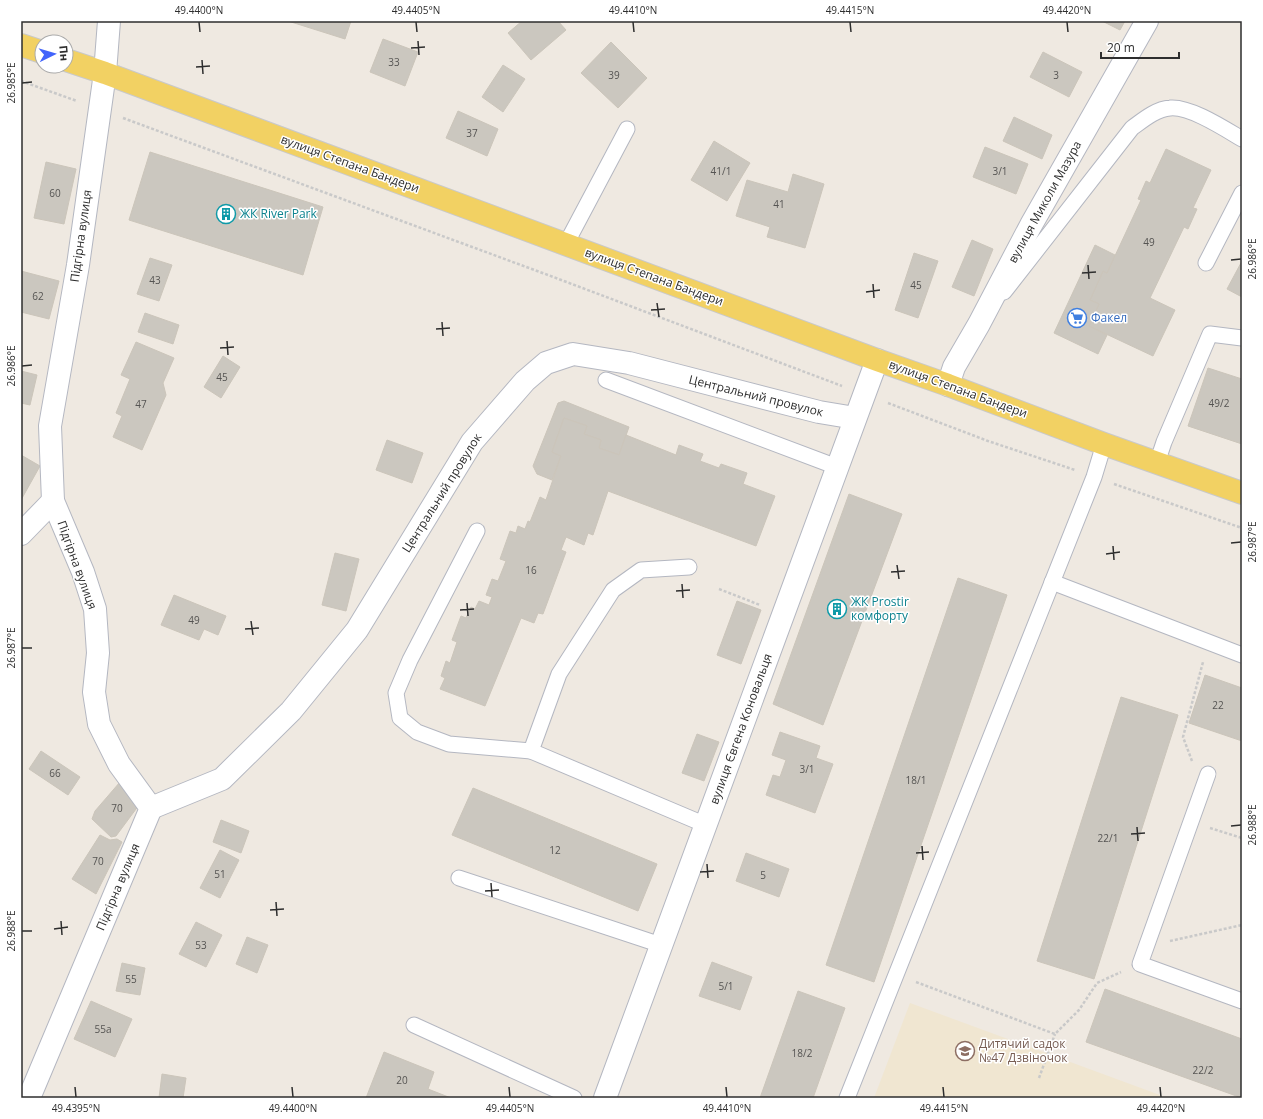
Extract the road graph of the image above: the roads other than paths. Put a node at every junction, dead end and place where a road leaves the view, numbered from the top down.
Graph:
1 (108, 21) edge
2 (1147, 21) edge
3 (21, 45) edge
4 (34, 49) edge
5 (74, 63) edge
6 (105, 73) junction
7 (627, 129) dead end
8 (1242, 138) edge
9 (1242, 193) edge
10 (566, 244) junction
11 (1206, 263) dead end
12 (979, 324) junction
13 (1242, 338) edge
14 (877, 360) junction
15 (606, 380) dead end
16 (948, 385) junction
17 (855, 418) junction
18 (1104, 444) junction
19 (1157, 463) junction
20 (837, 467) junction
21 (1242, 493) edge
22 (53, 501) junction
23 (477, 531) dead end
24 (21, 534) edge
25 (689, 568) dead end
26 (1052, 582) junction
27 (1242, 655) edge
28 (531, 751) junction
29 (1208, 774) dead end
30 (151, 808) junction
31 (706, 825) junction
32 (459, 878) dead end
33 (661, 945) junction
34 (1242, 1001) edge
35 (414, 1025) dead end
36 (29, 1098) edge
37 (574, 1098) edge
38 (605, 1098) edge
39 (847, 1098) edge

1 - 6 street, Підгірна вулиця
2 - 12 street, вулиця Миколи Мазура
3 - 4 main road
5 - 6 main road, вулиця Степана Бандери
6 - 10 main road, вулиця Степана Бандери
6 - 22 street, Підгірна вулиця
7 - 10 lane
8 - 12 lane
9 - 11 lane
10 - 14 main road, вулиця Степана Бандери
12 - 16 street, вулиця Миколи Мазура
13 - 19 lane
14 - 16 main road, вулиця Степана Бандери
14 - 17 street, вулиця Євгена Коновальця
15 - 20 lane
16 - 18 main road, вулиця Степана Бандери
17 - 20 street, вулиця Євгена Коновальця
17 - 30 street, Центральний провулок
18 - 19 main road, вулиця Степана Бандери
18 - 26 lane
19 - 21 main road, вулиця Степана Бандери
20 - 31 street, вулиця Євгена Коновальця
22 - 24 street
22 - 30 street, Підгірна вулиця
23 - 28 lane
25 - 28 lane
26 - 27 lane
26 - 39 lane
28 - 31 lane
29 - 34 lane
30 - 36 street, Підгірна вулиця
31 - 33 street, вулиця Євгена Коновальця
32 - 33 lane
33 - 38 street, вулиця Євгена Коновальця
35 - 37 lane

